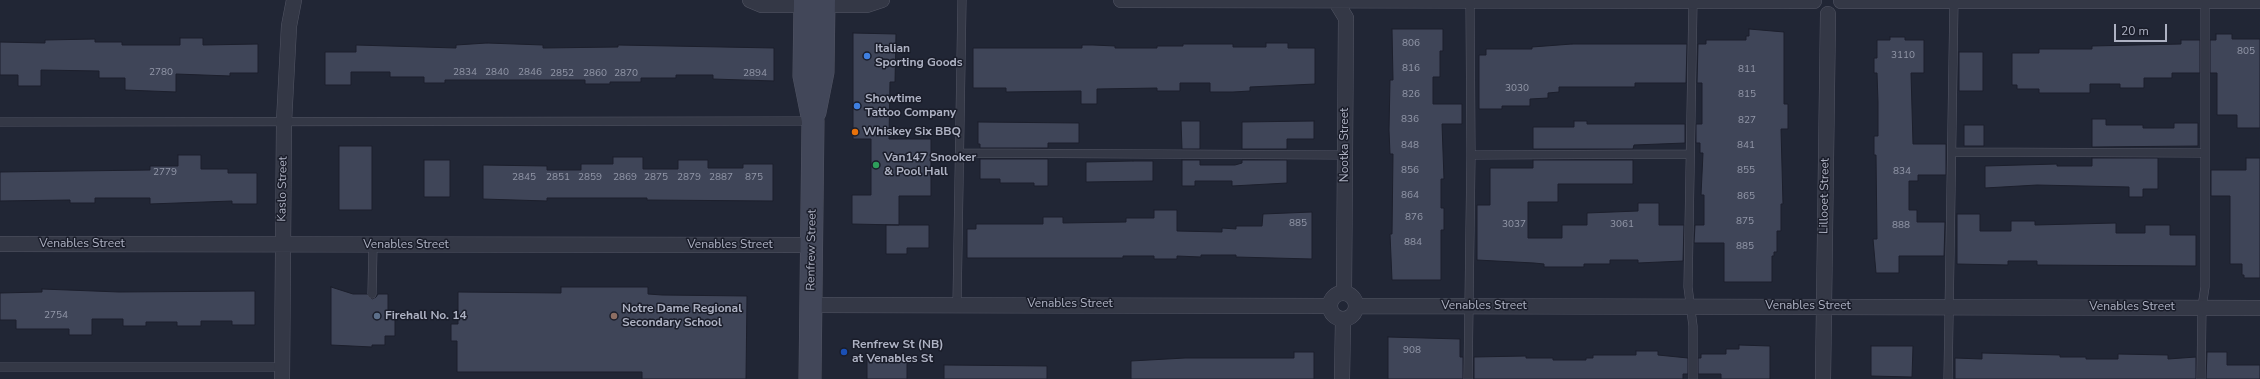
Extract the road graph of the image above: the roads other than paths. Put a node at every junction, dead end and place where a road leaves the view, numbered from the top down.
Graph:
1 (294, 0) edge
2 (750, 0) edge
3 (882, 0) edge
4 (962, 0) edge
5 (1121, 0) edge
6 (1335, 0) edge
7 (1814, 0) edge
8 (1954, 0) edge
9 (1470, 1) edge
10 (1693, 1) edge
11 (1840, 1) edge
12 (2205, 1) junction
13 (2260, 1) edge
14 (814, 2) edge
15 (1828, 14) junction
16 (813, 121) junction
17 (0, 122) edge
18 (284, 122) junction
19 (1952, 152) junction
20 (960, 153) junction
21 (2204, 153) junction
22 (1690, 154) junction
23 (1346, 155) junction
24 (1472, 155) junction
25 (0, 244) edge
26 (282, 244) junction
27 (373, 245) junction
28 (812, 245) junction
29 (1344, 293) junction
30 (372, 294) dead end
31 (957, 304) junction
32 (811, 305) junction
33 (1330, 306) junction
34 (1357, 306) junction
35 (1468, 306) junction
36 (1690, 306) junction
37 (1824, 306) junction
38 (1949, 307) junction
39 (2202, 307) junction
40 (2260, 308) edge
41 (1343, 320) junction
42 (0, 367) edge
43 (282, 373) edge
44 (810, 379) edge
45 (1342, 379) edge
46 (1468, 379) edge
47 (1693, 379) edge
48 (1823, 379) edge
49 (1948, 379) edge
50 (2201, 379) edge

1 - 18 street, Kaslo Street
2 - 14 street
3 - 14 street
4 - 20 lane
5 - 6 street
6 - 9 street
6 - 23 street, Nootka Street
7 - 10 street
7 - 15 street
8 - 11 street
8 - 12 street
8 - 19 lane
9 - 10 street
9 - 24 lane
10 - 22 lane
11 - 15 street
12 - 13 street
12 - 21 lane
14 - 16 street, Renfrew Street
15 - 37 street, Lillooet Street
16 - 18 lane
16 - 28 street, Renfrew Street
17 - 18 lane
18 - 26 street, Kaslo Street
19 - 21 lane
19 - 38 lane
20 - 23 lane
20 - 31 lane
21 - 39 lane
22 - 24 lane
22 - 36 lane
23 - 29 street, Nootka Street
24 - 35 lane
25 - 26 street, Venables Street
26 - 27 street, Venables Street
26 - 43 street, Kaslo Street
27 - 28 street, Venables Street
27 - 30 lane
28 - 32 street, Renfrew Street
29 - 33 street
29 - 34 street
31 - 32 street, Venables Street
31 - 33 street, Venables Street
32 - 44 street, Renfrew Street
33 - 41 street
34 - 35 street, Venables Street
34 - 41 street
35 - 36 street, Venables Street
35 - 46 lane
36 - 37 street, Venables Street
36 - 47 lane
37 - 38 street, Venables Street
37 - 48 street, Lillooet Street
38 - 39 street, Venables Street
38 - 49 lane
39 - 40 street, Venables Street
39 - 50 lane
41 - 45 street
42 - 43 lane

